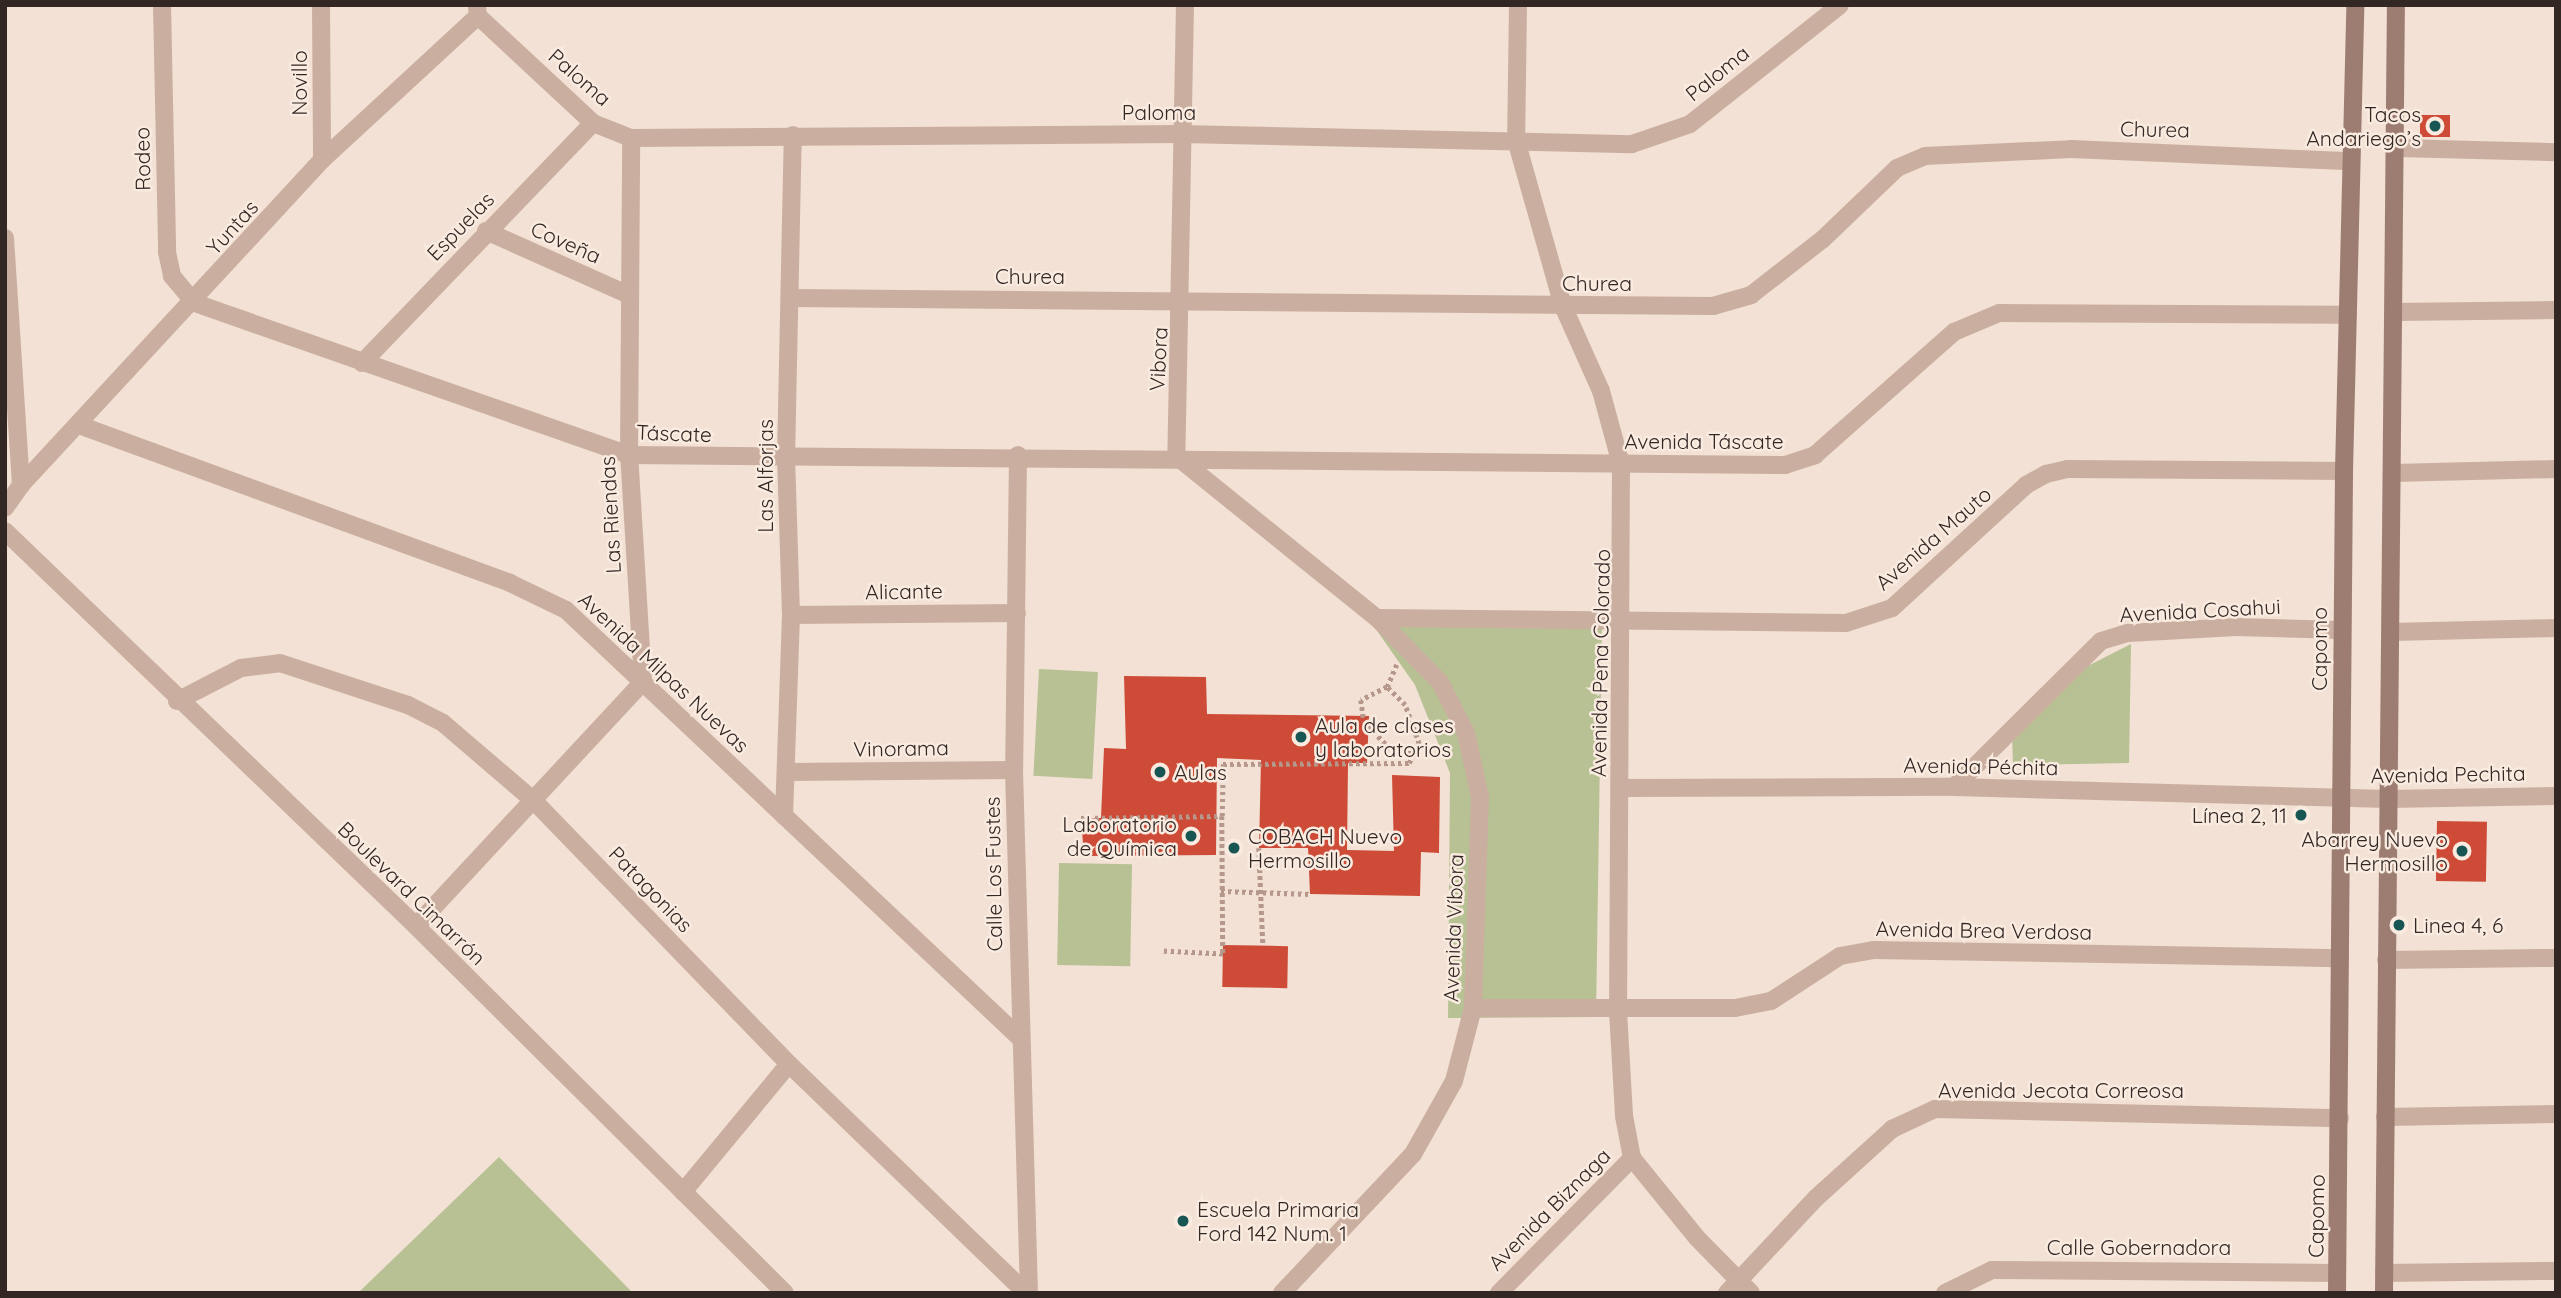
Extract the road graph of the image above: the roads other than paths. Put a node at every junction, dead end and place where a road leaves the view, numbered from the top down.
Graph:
1 (162, 5) edge
2 (321, 5) edge
3 (1185, 5) edge
4 (1518, 5) edge
5 (1840, 5) edge
6 (2355, 5) edge
7 (2396, 5) edge
8 (478, 10) edge
9 (593, 122) junction
10 (1182, 134) junction
11 (793, 135) junction
12 (631, 138) junction
13 (1516, 140) junction
14 (2398, 148) junction
15 (2556, 152) edge
16 (322, 160) junction
17 (2351, 161) junction
18 (486, 231) junction
19 (5, 238) edge
20 (627, 294) junction
21 (791, 298) junction
22 (1183, 299) junction
23 (195, 303) junction
24 (1563, 306) junction
25 (2556, 310) edge
26 (2395, 312) junction
27 (2348, 315) junction
28 (362, 363) junction
29 (79, 425) junction
30 (629, 455) junction
31 (1018, 455) junction
32 (1176, 456) junction
33 (786, 459) junction
34 (1621, 464) junction
35 (2556, 469) edge
36 (2344, 471) junction
37 (2393, 472) junction
38 (21, 485) junction
39 (5, 508) edge
40 (5, 531) edge
41 (1017, 613) junction
42 (791, 615) junction
43 (1377, 618) junction
44 (1624, 621) junction
45 (2556, 628) edge
46 (2342, 630) junction
47 (2392, 632) junction
48 (643, 682) junction
49 (177, 701) junction
50 (1014, 770) junction
51 (787, 772) junction
52 (1954, 787) junction
53 (1621, 788) junction
54 (2556, 796) edge
55 (2341, 797) junction
56 (2388, 799) junction
57 (534, 801) junction
58 (784, 816) junction
59 (416, 926) junction
60 (2340, 958) junction
61 (2556, 958) edge
62 (2386, 961) junction
63 (1473, 1008) junction
64 (1618, 1010) junction
65 (1019, 1037) junction
66 (789, 1064) junction
67 (2556, 1114) edge
68 (2385, 1117) junction
69 (2340, 1118) junction
70 (1632, 1158) junction
71 (683, 1192) junction
72 (2556, 1271) edge
73 (2337, 1273) junction
74 (2384, 1273) junction
75 (1739, 1289) edge
76 (785, 1293) edge
77 (1028, 1293) edge
78 (1282, 1293) edge
79 (1499, 1293) edge
80 (1945, 1293) edge
81 (2337, 1293) edge
82 (2384, 1293) edge

1 - 23 street, Rodeo
2 - 16 street, Novillo
3 - 10 street, Vibora
4 - 13 street, Avenida Pena Colorado
5 - 13 street, Paloma
6 - 17 main road, Capomo
7 - 14 main road
8 - 9 street, Paloma
8 - 16 street, Yuntas
9 - 12 street, Paloma
9 - 18 street, Espuelas
10 - 11 street, Paloma
10 - 13 street, Paloma
10 - 22 street, Vibora
11 - 12 street, Paloma
11 - 21 street, Las Alforjas
12 - 20 street, Las Riendas
13 - 24 street, Avenida Pena Colorado
14 - 15 street
14 - 26 main road
16 - 23 street, Yuntas
17 - 24 street, Churea
17 - 27 main road, Capomo
18 - 20 street, Coveña
18 - 28 street, Espuelas
19 - 38 street
20 - 30 street, Las Riendas
21 - 22 street, Churea
21 - 33 street, Las Alforjas
22 - 24 street, Churea
22 - 32 street, Vibora
23 - 28 street, Táscate
23 - 29 street, Yuntas
24 - 34 street, Avenida Pena Colorado
25 - 26 street
26 - 37 main road
27 - 34 street, Avenida Táscate
27 - 36 main road, Capomo
28 - 30 street, Táscate
29 - 38 street, Yuntas
29 - 48 street, Avenida Milpas Nuevas
30 - 33 street, Táscate
30 - 48 street, Las Riendas
31 - 32 street, Táscate
31 - 33 street, Táscate
31 - 41 street, Calle Los Fustes
32 - 34 street, Avenida Táscate
32 - 43 street
33 - 42 street, Las Alforjas
34 - 44 street, Avenida Pena Colorado
35 - 37 street
36 - 44 street, Avenida Mauto
36 - 46 main road, Capomo
37 - 47 main road
38 - 39 street, Yuntas
40 - 49 street, Boulevard Cimarrón
41 - 42 street, Alicante
41 - 50 street, Calle Los Fustes
42 - 51 street, Las Alforjas
43 - 44 street, Avenida Mauto
43 - 63 street, Avenida Víbora
44 - 53 street, Avenida Pena Colorado
45 - 47 street
46 - 52 street, Avenida Cosahui
46 - 55 main road, Capomo
47 - 56 main road
48 - 57 street
48 - 58 street, Avenida Milpas Nuevas
49 - 57 street, Patagonias
49 - 59 street, Boulevard Cimarrón
50 - 51 street, Vinorama
50 - 65 street, Calle Los Fustes
51 - 58 street, Las Alforjas
52 - 53 street, Avenida Péchita
52 - 55 street, Avenida Péchita
53 - 64 street, Avenida Pena Colorado
54 - 56 street, Avenida Pechita
55 - 56 street, Avenida Pechita
55 - 60 main road, Capomo
56 - 62 main road
57 - 59 street
57 - 66 street, Patagonias
58 - 65 street, Avenida Milpas Nuevas
59 - 71 street, Boulevard Cimarrón
60 - 64 street, Avenida Brea Verdosa
60 - 69 main road, Capomo
61 - 62 street
62 - 68 main road
63 - 64 street, Avenida Brea Verdosa
63 - 78 street, Avenida Víbora
64 - 70 street, Avenida Pena Colorado
65 - 77 street, Calle Los Fustes
66 - 71 street
66 - 77 street, Patagonias
67 - 68 street
68 - 74 main road
69 - 73 main road, Capomo
69 - 75 street, Avenida Jecota Correosa
70 - 75 street
70 - 79 street, Avenida Biznaga
71 - 76 street, Boulevard Cimarrón
72 - 74 street
73 - 80 street, Calle Gobernadora
73 - 81 main road, Capomo
74 - 82 main road

